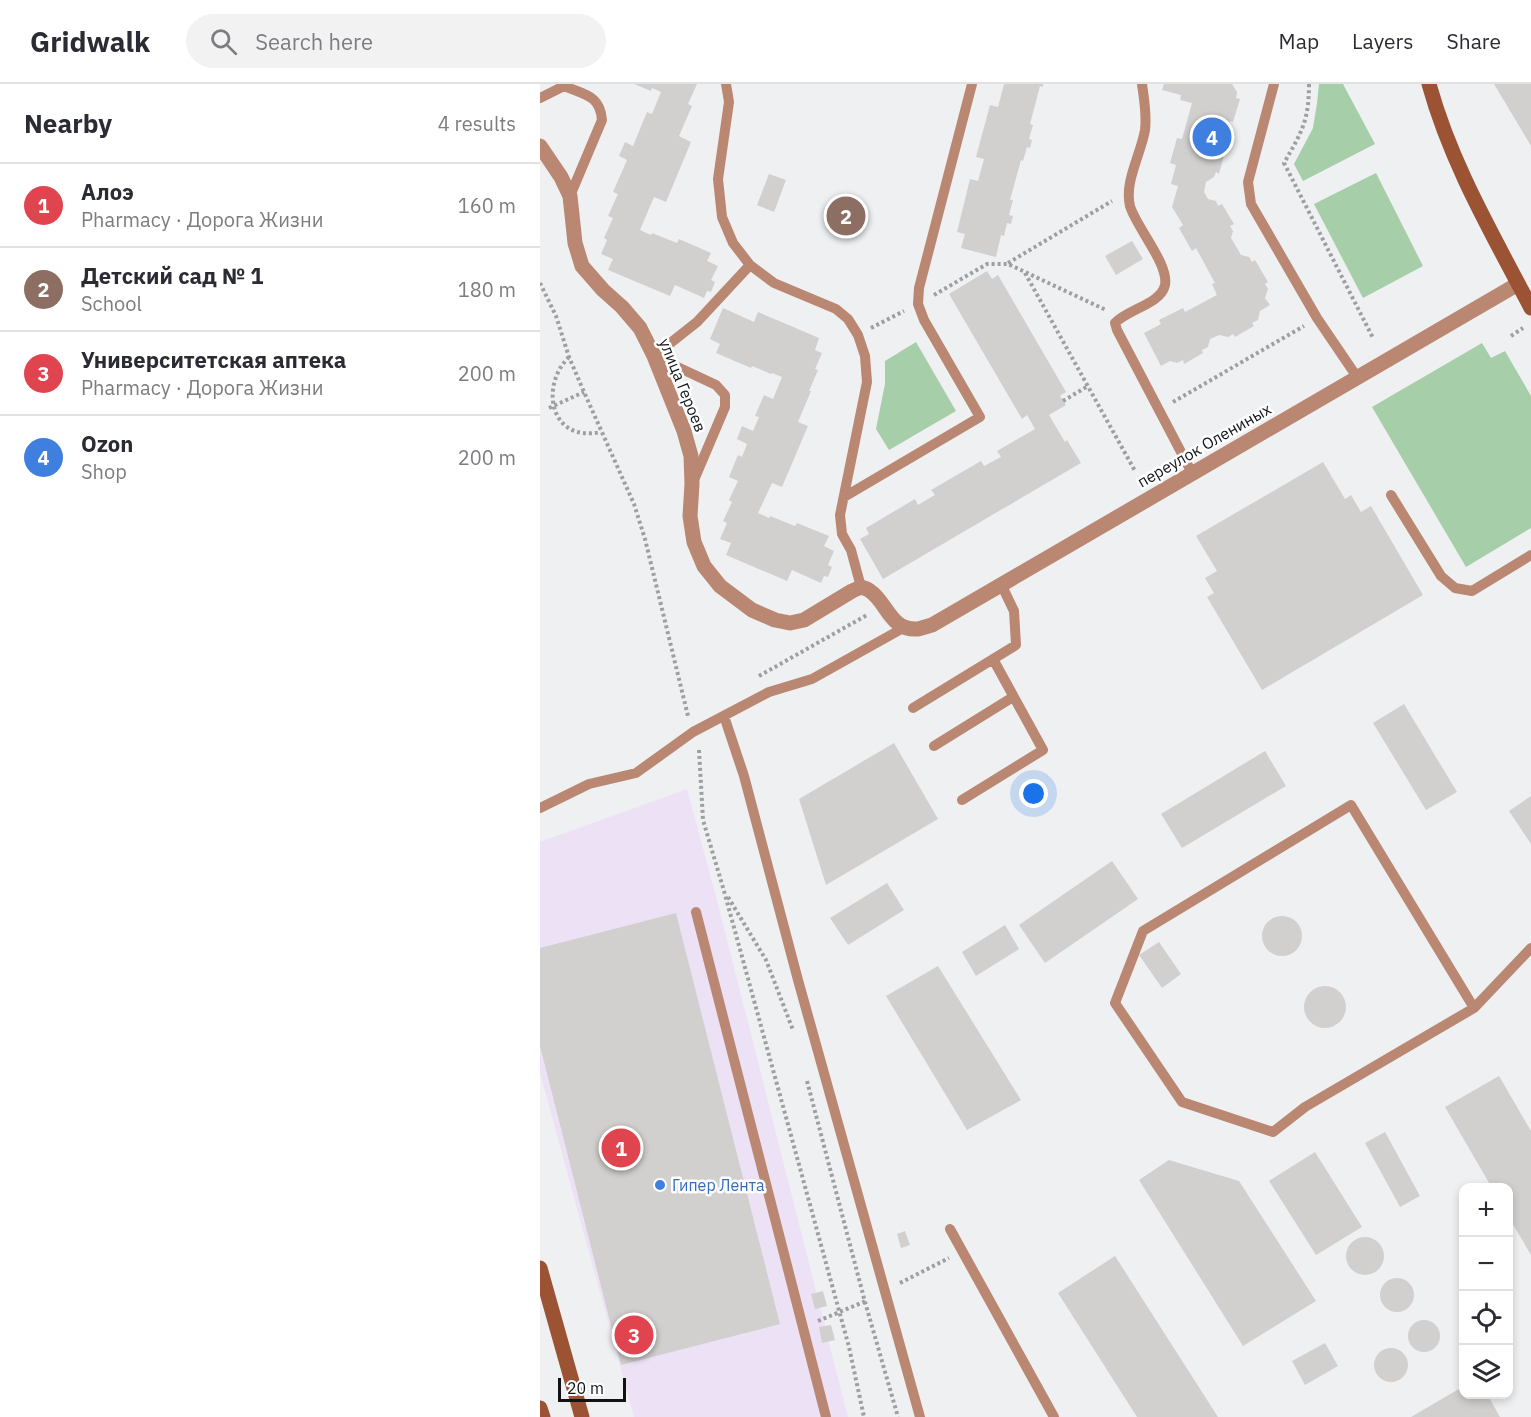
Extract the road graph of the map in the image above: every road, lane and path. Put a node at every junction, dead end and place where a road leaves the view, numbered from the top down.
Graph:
1 (726, 84) edge
2 (972, 84) edge
3 (1142, 84) edge
4 (1274, 84) edge
5 (1309, 84) edge
6 (1429, 84) edge
7 (565, 85) edge
8 (540, 98) edge
9 (540, 146) edge
10 (1128, 191) junction
11 (570, 196) junction
12 (1008, 264) junction
13 (750, 265) junction
14 (1024, 271) junction
15 (540, 283) edge
16 (1518, 284) junction
17 (918, 304) junction
18 (1531, 308) edge
19 (1120, 317) junction
20 (1317, 318) junction
21 (1523, 328) dead end
22 (858, 335) junction
23 (1511, 336) dead end
24 (1373, 338) dead end
25 (654, 356) junction
26 (569, 357) junction
27 (554, 369) dead end
28 (1357, 377) junction
29 (1088, 386) junction
30 (584, 392) junction
31 (546, 398) dead end
32 (1063, 401) dead end
33 (549, 408) junction
34 (1159, 410) junction
35 (601, 432) junction
36 (1135, 471) dead end
37 (1192, 472) junction
38 (692, 484) junction
39 (1391, 495) dead end
40 (844, 497) junction
41 (1531, 555) edge
42 (1001, 584) junction
43 (861, 587) junction
44 (870, 613) dead end
45 (905, 627) junction
46 (993, 659) junction
47 (759, 676) dead end
48 (1013, 698) junction
49 (913, 708) dead end
50 (699, 711) dead end
51 (724, 716) junction
52 (934, 746) dead end
53 (699, 750) dead end
54 (962, 800) dead end
55 (540, 808) edge
56 (724, 891) junction
57 (696, 912) dead end
58 (1531, 948) edge
59 (1474, 1008) junction
60 (794, 1034) dead end
61 (806, 1079) dead end
62 (950, 1229) dead end
63 (540, 1268) edge
64 (540, 1407) edge
65 (543, 1417) edge
66 (582, 1417) edge
67 (826, 1417) edge
68 (864, 1417) edge
69 (898, 1417) edge
70 (920, 1417) edge
71 (1054, 1417) edge

1 - 13 lane
2 - 17 lane
3 - 10 lane
4 - 20 lane
5 - 24 path
6 - 16 street
7 - 8 lane
7 - 11 lane
9 - 11 street, улица Героев
10 - 12 path
10 - 19 lane
11 - 25 street, улица Героев
12 - 14 path
12 - 17 path
13 - 22 lane
13 - 25 lane
14 - 19 path
14 - 29 path
15 - 26 path
16 - 18 street
16 - 28 street, переулок Олениных
17 - 22 path
17 - 40 lane
19 - 34 lane
20 - 28 lane
20 - 34 path
21 - 23 path
22 - 40 lane
25 - 38 street, улица Героев
25 - 38 lane
26 - 27 path
26 - 30 path
28 - 37 street, переулок Олениных
29 - 32 path
29 - 36 path
30 - 33 path
30 - 35 path
31 - 33 path
33 - 35 path
34 - 37 lane
35 - 50 path
37 - 42 street, переулок Олениных
38 - 43 street, улица Героев
39 - 41 lane
40 - 43 lane
42 - 45 street, переулок Олениных
42 - 46 lane
43 - 45 street
44 - 47 path
45 - 51 lane
46 - 48 lane
46 - 49 lane
48 - 52 lane
48 - 54 lane
51 - 55 lane
51 - 70 lane
53 - 56 path
56 - 60 path
56 - 68 path
57 - 67 lane
58 - 59 lane
59 - 59 lane
61 - 69 path
62 - 71 lane
63 - 66 street
64 - 65 street

